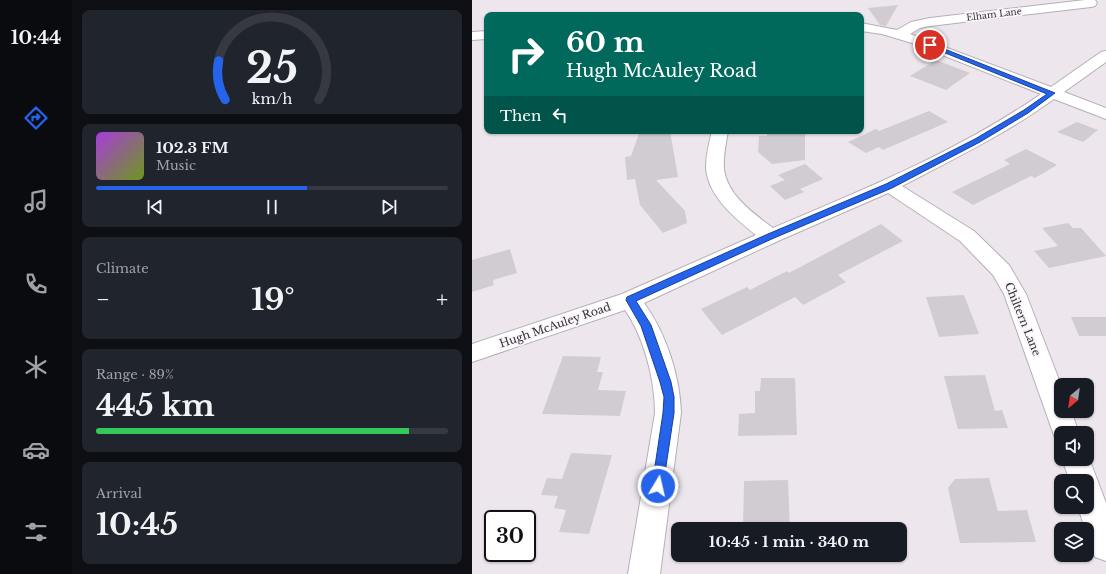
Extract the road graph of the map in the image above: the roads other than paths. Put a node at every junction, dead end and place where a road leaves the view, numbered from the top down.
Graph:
1 (1093, 3) edge
2 (472, 24) edge
3 (484, 25) edge
4 (864, 28) edge
5 (899, 34) junction
6 (484, 35) edge
7 (472, 36) edge
8 (1106, 56) edge
9 (1052, 93) junction
10 (1106, 114) edge
11 (720, 134) edge
12 (889, 186) junction
13 (771, 236) junction
14 (630, 300) junction
15 (472, 353) edge
16 (1063, 426) edge
17 (1094, 511) edge
18 (1106, 546) edge
19 (644, 574) edge

1 - 5 street, Elham Lane
2 - 3 street
4 - 5 street
5 - 9 street
6 - 7 street
8 - 9 street, Hugh McAuley Road
9 - 10 street
9 - 12 street, Hugh McAuley Road
11 - 13 street
12 - 13 street, Hugh McAuley Road
12 - 16 street, Chiltern Lane
13 - 14 street, Hugh McAuley Road
14 - 15 street, Hugh McAuley Road
14 - 19 street
17 - 18 street

